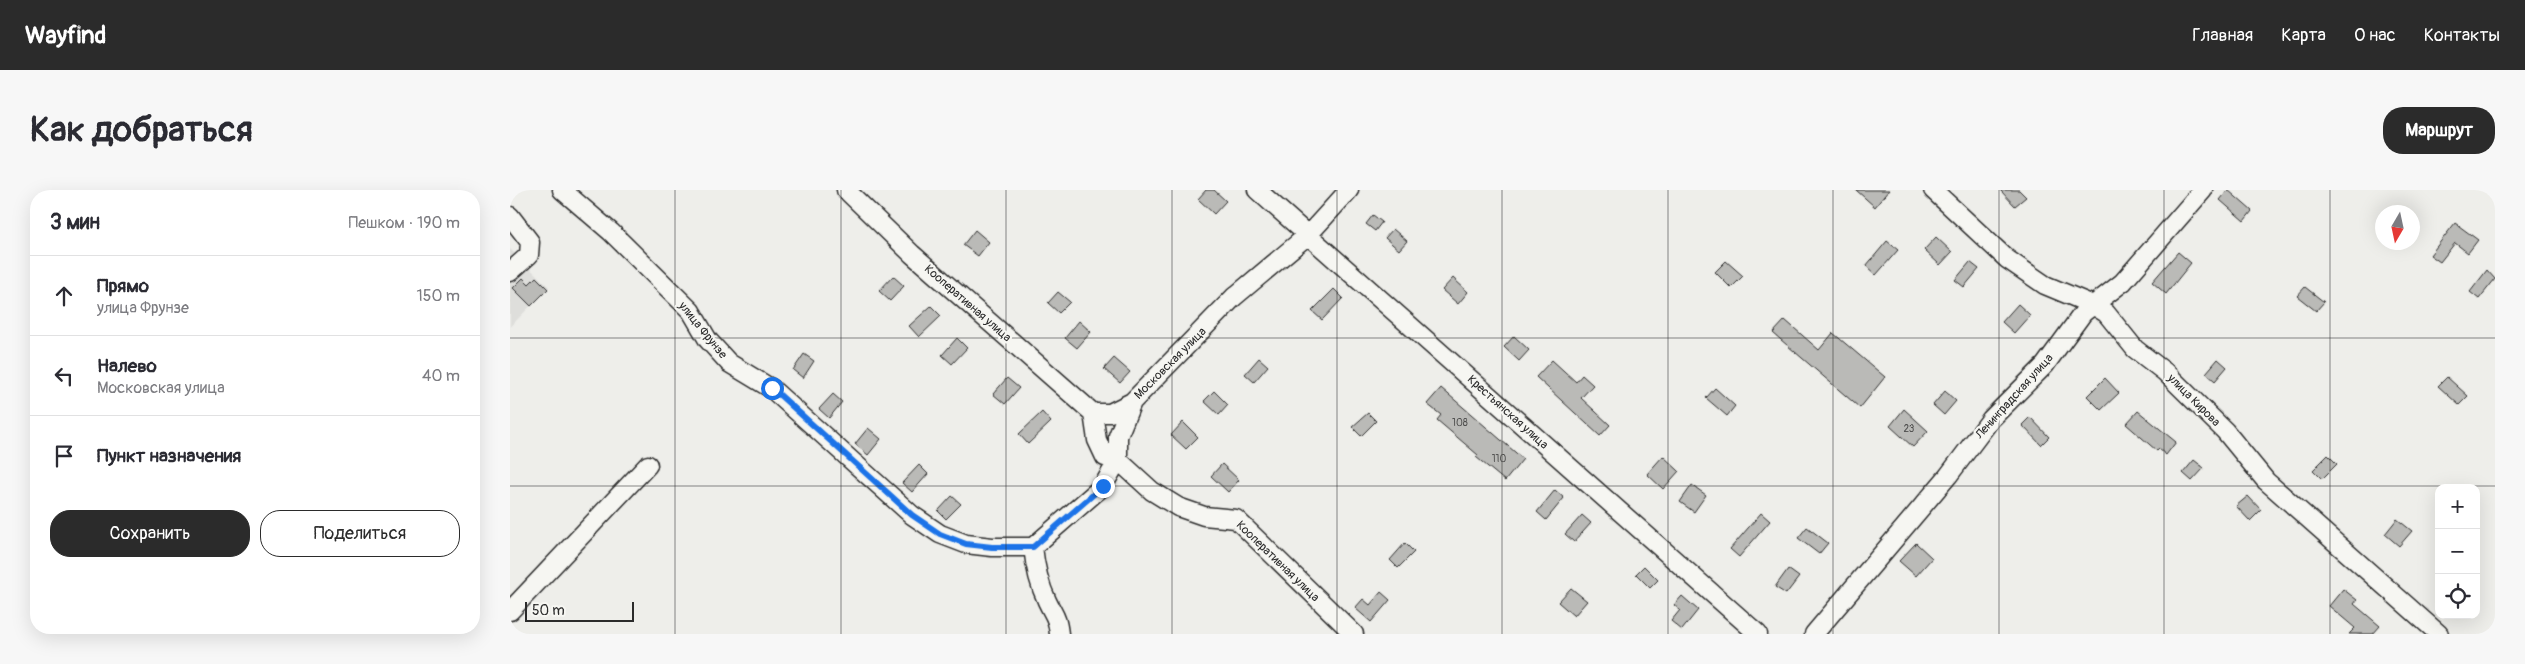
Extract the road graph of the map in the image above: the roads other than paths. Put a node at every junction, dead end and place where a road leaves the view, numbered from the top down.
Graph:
1 (562, 190) edge
2 (846, 190) edge
3 (1257, 190) edge
4 (1349, 190) edge
5 (1933, 190) edge
6 (2203, 190) edge
7 (510, 216) edge
8 (1308, 235) junction
9 (510, 272) edge
10 (2093, 305) junction
11 (1132, 402) junction
12 (1093, 413) junction
13 (1118, 460) junction
14 (648, 465) dead end
15 (1033, 547) junction
16 (510, 611) edge
17 (1059, 634) edge
18 (1354, 634) edge
19 (1758, 634) edge
20 (1814, 634) edge
21 (2439, 634) edge

1 - 15 street, улица Фрунзе
2 - 12 street, Кооперативная улица
3 - 8 street, Крестьянская улица
4 - 8 street, Московская улица
5 - 10 street, улица Кирова
6 - 10 street, Ленинградская улица
7 - 9 street
8 - 11 street, Московская улица
8 - 19 street, Крестьянская улица
10 - 20 street, Ленинградская улица
10 - 21 street, улица Кирова
11 - 12 street, Московская улица
11 - 13 street
12 - 13 street
13 - 15 street
13 - 18 street, Кооперативная улица
14 - 16 street
15 - 17 street

